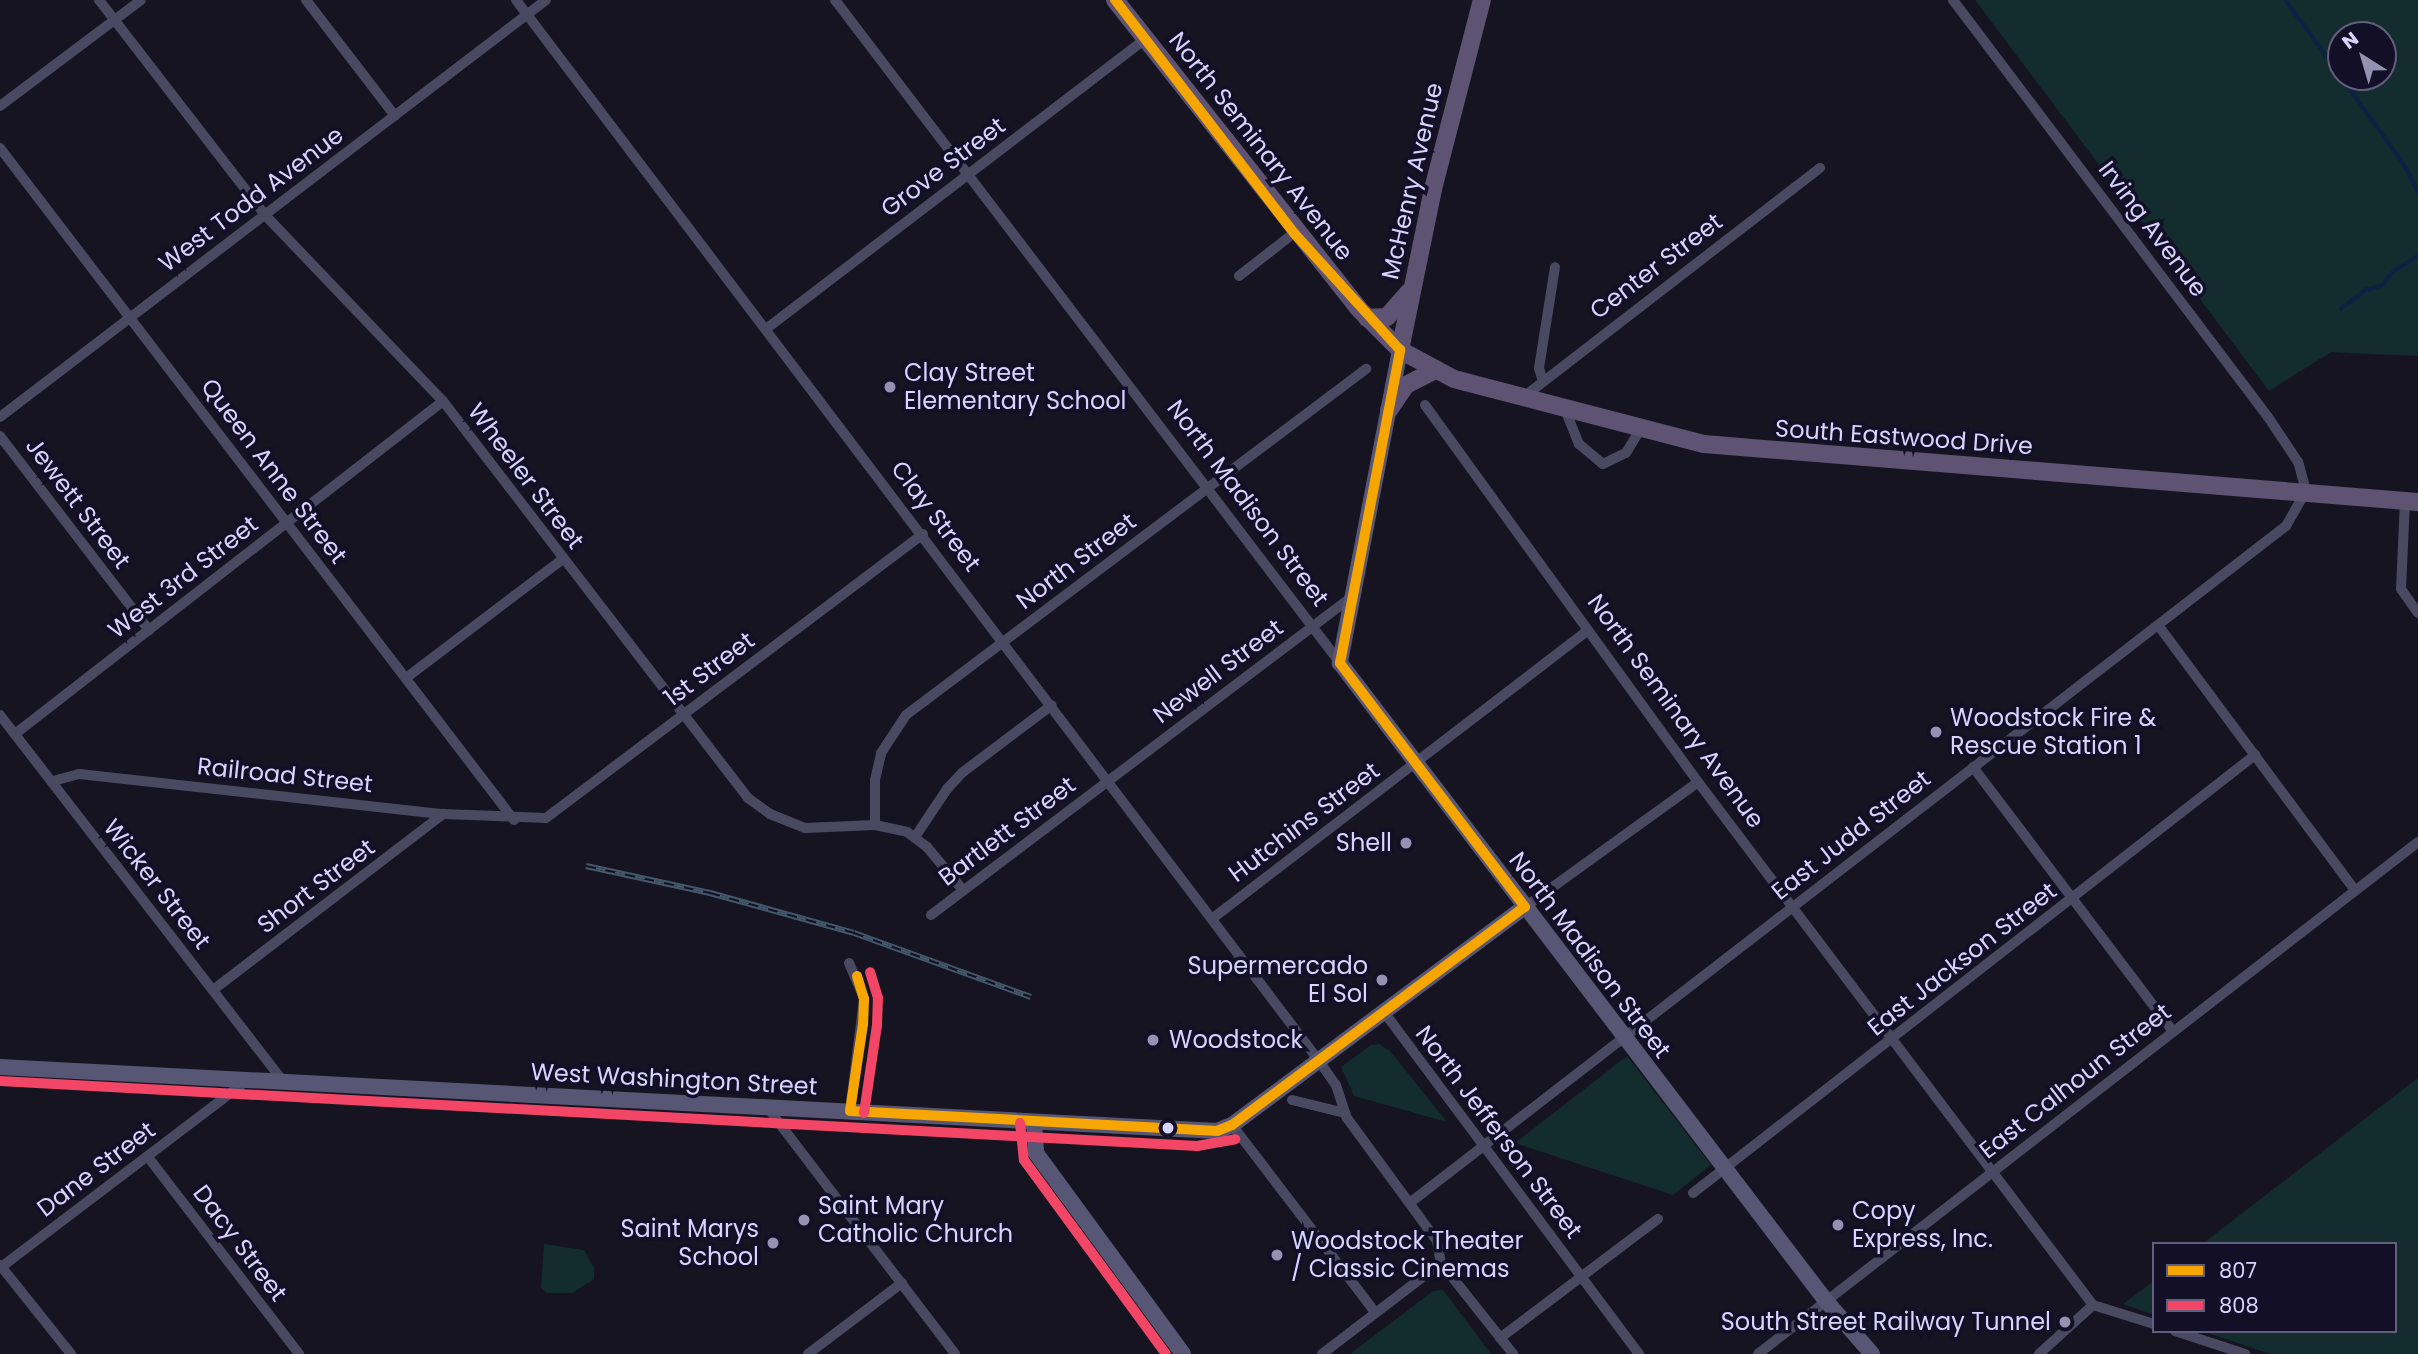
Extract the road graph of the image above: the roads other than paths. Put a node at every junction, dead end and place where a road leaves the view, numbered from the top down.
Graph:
1 (99, 0) edge
2 (141, 0) edge
3 (306, 0) edge
4 (516, 0) edge
5 (547, 0) edge
6 (835, 0) edge
7 (1115, 0) edge
8 (1482, 0) edge
9 (1953, 0) edge
10 (527, 15) junction
11 (115, 20) junction
12 (1145, 39) junction
13 (0, 106) edge
14 (395, 116) junction
15 (0, 148) edge
16 (1820, 168) dead end
17 (968, 174) junction
18 (265, 215) junction
19 (1294, 233) junction
20 (1555, 267) dead end
21 (1239, 276) dead end
22 (1413, 286) junction
23 (130, 318) junction
24 (1367, 318) junction
25 (766, 329) junction
26 (1400, 350) junction
27 (1366, 369) dead end
28 (1436, 370) junction
29 (1542, 379) junction
30 (1521, 399) junction
31 (443, 401) junction
32 (1425, 405) dead end
33 (1389, 410) junction
34 (1566, 412) junction
35 (0, 417) edge
36 (1640, 430) junction
37 (0, 436) edge
38 (1208, 488) junction
39 (2305, 491) junction
40 (2411, 501) edge
41 (287, 523) junction
42 (923, 534) junction
43 (563, 559) junction
44 (1353, 595) junction
45 (2418, 613) edge
46 (2158, 625) junction
47 (1313, 626) junction
48 (149, 630) junction
49 (1587, 631) junction
50 (1003, 642) junction
51 (1340, 663) junction
52 (405, 678) junction
53 (1052, 705) junction
54 (0, 715) edge
55 (682, 715) junction
56 (15, 734) junction
57 (2255, 755) junction
58 (1415, 762) junction
59 (1973, 767) junction
60 (53, 781) junction
61 (1109, 781) junction
62 (1698, 782) junction
63 (443, 814) junction
64 (514, 820) junction
65 (875, 825) junction
66 (915, 837) junction
67 (2418, 842) edge
68 (963, 890) junction
69 (2355, 890) junction
70 (2072, 898) junction
71 (1525, 907) junction
72 (1792, 909) junction
73 (931, 915) dead end
74 (1213, 918) junction
75 (849, 963) dead end
76 (213, 990) junction
77 (1384, 1012) junction
78 (2173, 1031) junction
79 (1625, 1037) junction
80 (1893, 1041) junction
81 (1319, 1061) junction
82 (0, 1067) edge
83 (251, 1077) junction
84 (281, 1079) junction
85 (1292, 1100) dead end
86 (767, 1107) junction
87 (850, 1111) junction
88 (1345, 1113) junction
89 (1034, 1122) junction
90 (1232, 1125) junction
91 (1485, 1146) junction
92 (148, 1157) junction
93 (1724, 1168) junction
94 (1994, 1172) junction
95 (1693, 1193) dead end
96 (1411, 1202) junction
97 (1658, 1219) dead end
98 (1441, 1263) junction
99 (1, 1266) edge
100 (1580, 1278) junction
101 (902, 1283) junction
102 (1826, 1301) junction
103 (2093, 1304) junction
104 (1375, 1312) junction
105 (2152, 1323) edge
106 (2181, 1333) edge
107 (1500, 1338) junction
108 (1866, 1351) edge
109 (71, 1354) edge
110 (299, 1354) edge
111 (808, 1354) edge
112 (955, 1354) edge
113 (1183, 1354) edge
114 (1322, 1354) edge
115 (1513, 1354) edge
116 (1639, 1354) edge
117 (1758, 1354) edge
118 (2039, 1354) edge
119 (2245, 1354) edge

1 - 11 street, Wheeler Street
2 - 11 street
3 - 14 street
4 - 10 street, Clay Street
5 - 10 street, West Todd Avenue
6 - 17 street, North Madison Street
7 - 12 main road, North Seminary Avenue
8 - 22 main road, McHenry Avenue
9 - 39 street, Irving Avenue
10 - 14 street, West Todd Avenue
10 - 25 street, Clay Street
11 - 13 street
11 - 18 street, Wheeler Street
12 - 17 street, Grove Street
12 - 19 main road, North Seminary Avenue
14 - 18 street, West Todd Avenue
15 - 23 street, Queen Anne Street
16 - 29 street, Center Street
17 - 25 street, Grove Street
17 - 38 street, North Madison Street
18 - 23 street, West Todd Avenue
18 - 31 street, Wheeler Street
19 - 21 street
19 - 24 main road, North Seminary Avenue
20 - 29 street
22 - 24 main road
22 - 26 main road, McHenry Avenue
23 - 35 street, West Todd Avenue
23 - 41 street, Queen Anne Street
24 - 26 main road, North Seminary Avenue
25 - 42 street, Clay Street
26 - 28 main road, South Eastwood Drive
26 - 33 main road, McHenry Avenue
27 - 38 street, North Street
28 - 30 main road, South Eastwood Drive
28 - 33 main road
29 - 30 street, Center Street
30 - 34 main road, South Eastwood Drive
31 - 41 street, West 3rd Street
31 - 43 street, Wheeler Street
32 - 49 street, North Seminary Avenue
33 - 44 main road, McHenry Avenue
34 - 36 main road, South Eastwood Drive
34 - 36 street
36 - 39 main road, South Eastwood Drive
37 - 48 street, Jewett Street
38 - 47 street, North Madison Street
38 - 50 street, North Street
39 - 40 main road, South Eastwood Drive
39 - 46 street, East Judd Street
40 - 45 street
41 - 48 street, West 3rd Street
41 - 52 street, Queen Anne Street
42 - 50 street, Clay Street
42 - 55 street, 1st Street
43 - 52 street
43 - 55 street, Wheeler Street
44 - 47 street, Newell Street
44 - 51 main road, McHenry Avenue
46 - 57 street
46 - 59 street, East Judd Street
47 - 51 street, North Madison Street
47 - 61 street, Newell Street
48 - 56 street, West 3rd Street
49 - 58 street, Hutchins Street
49 - 62 street, North Seminary Avenue
50 - 53 street, Clay Street
50 - 65 street, North Street
51 - 58 main road, North Madison Street
52 - 64 street, Queen Anne Street
53 - 61 street, Clay Street
53 - 66 street
54 - 56 street, Wicker Street
55 - 64 street, 1st Street
55 - 65 street, Wheeler Street
56 - 60 street, Wicker Street
57 - 69 street
57 - 70 street, East Jackson Street
58 - 71 main road, North Madison Street
58 - 74 street, Hutchins Street
59 - 70 street
59 - 72 street, East Judd Street
60 - 63 street, Railroad Street
60 - 76 street, Wicker Street
61 - 68 street, Bartlett Street
61 - 74 street, Clay Street
62 - 71 street
62 - 72 street, North Seminary Avenue
63 - 64 street, Railroad Street
63 - 76 street, Short Street
65 - 66 street, Wheeler Street
66 - 68 street
67 - 69 street, East Calhoun Street
68 - 73 street, Bartlett Street
69 - 78 street, East Calhoun Street
70 - 78 street
70 - 80 street, East Jackson Street
71 - 77 main road, West Washington Street
71 - 79 main road, North Madison Street
72 - 79 street, East Judd Street
72 - 80 street, North Seminary Avenue
74 - 81 street, Clay Street
75 - 87 street
76 - 84 street, Wicker Street
77 - 81 main road, West Washington Street
77 - 91 street, North Jefferson Street
78 - 94 street, East Calhoun Street
79 - 91 street, East Judd Street
79 - 93 main road, North Madison Street
80 - 93 street, East Jackson Street
80 - 94 street, North Seminary Avenue
81 - 88 street, Clay Street
81 - 90 main road, West Washington Street
82 - 83 main road, West Washington Street
83 - 84 main road, West Washington Street
83 - 92 street, Dane Street
84 - 86 main road, West Washington Street
85 - 88 street
86 - 87 main road, West Washington Street
86 - 101 street
87 - 89 main road, West Washington Street
88 - 96 street, Clay Street
89 - 90 main road, West Washington Street
89 - 113 main road
90 - 104 street
91 - 96 street, East Judd Street
91 - 100 street, North Jefferson Street
92 - 99 street, Dane Street
92 - 110 street, Dacy Street
93 - 95 street, East Jackson Street
93 - 102 main road, North Madison Street
94 - 102 street, East Calhoun Street
94 - 103 street, North Seminary Avenue
96 - 98 street, Clay Street
97 - 100 street
98 - 104 street
98 - 107 street, Clay Street
99 - 109 street
100 - 107 street
100 - 116 street, North Jefferson Street
101 - 111 street
101 - 112 street
102 - 108 main road, North Madison Street
102 - 117 street, East Calhoun Street
103 - 105 street
103 - 118 street
104 - 114 street
106 - 119 street
107 - 115 street, Clay Street

